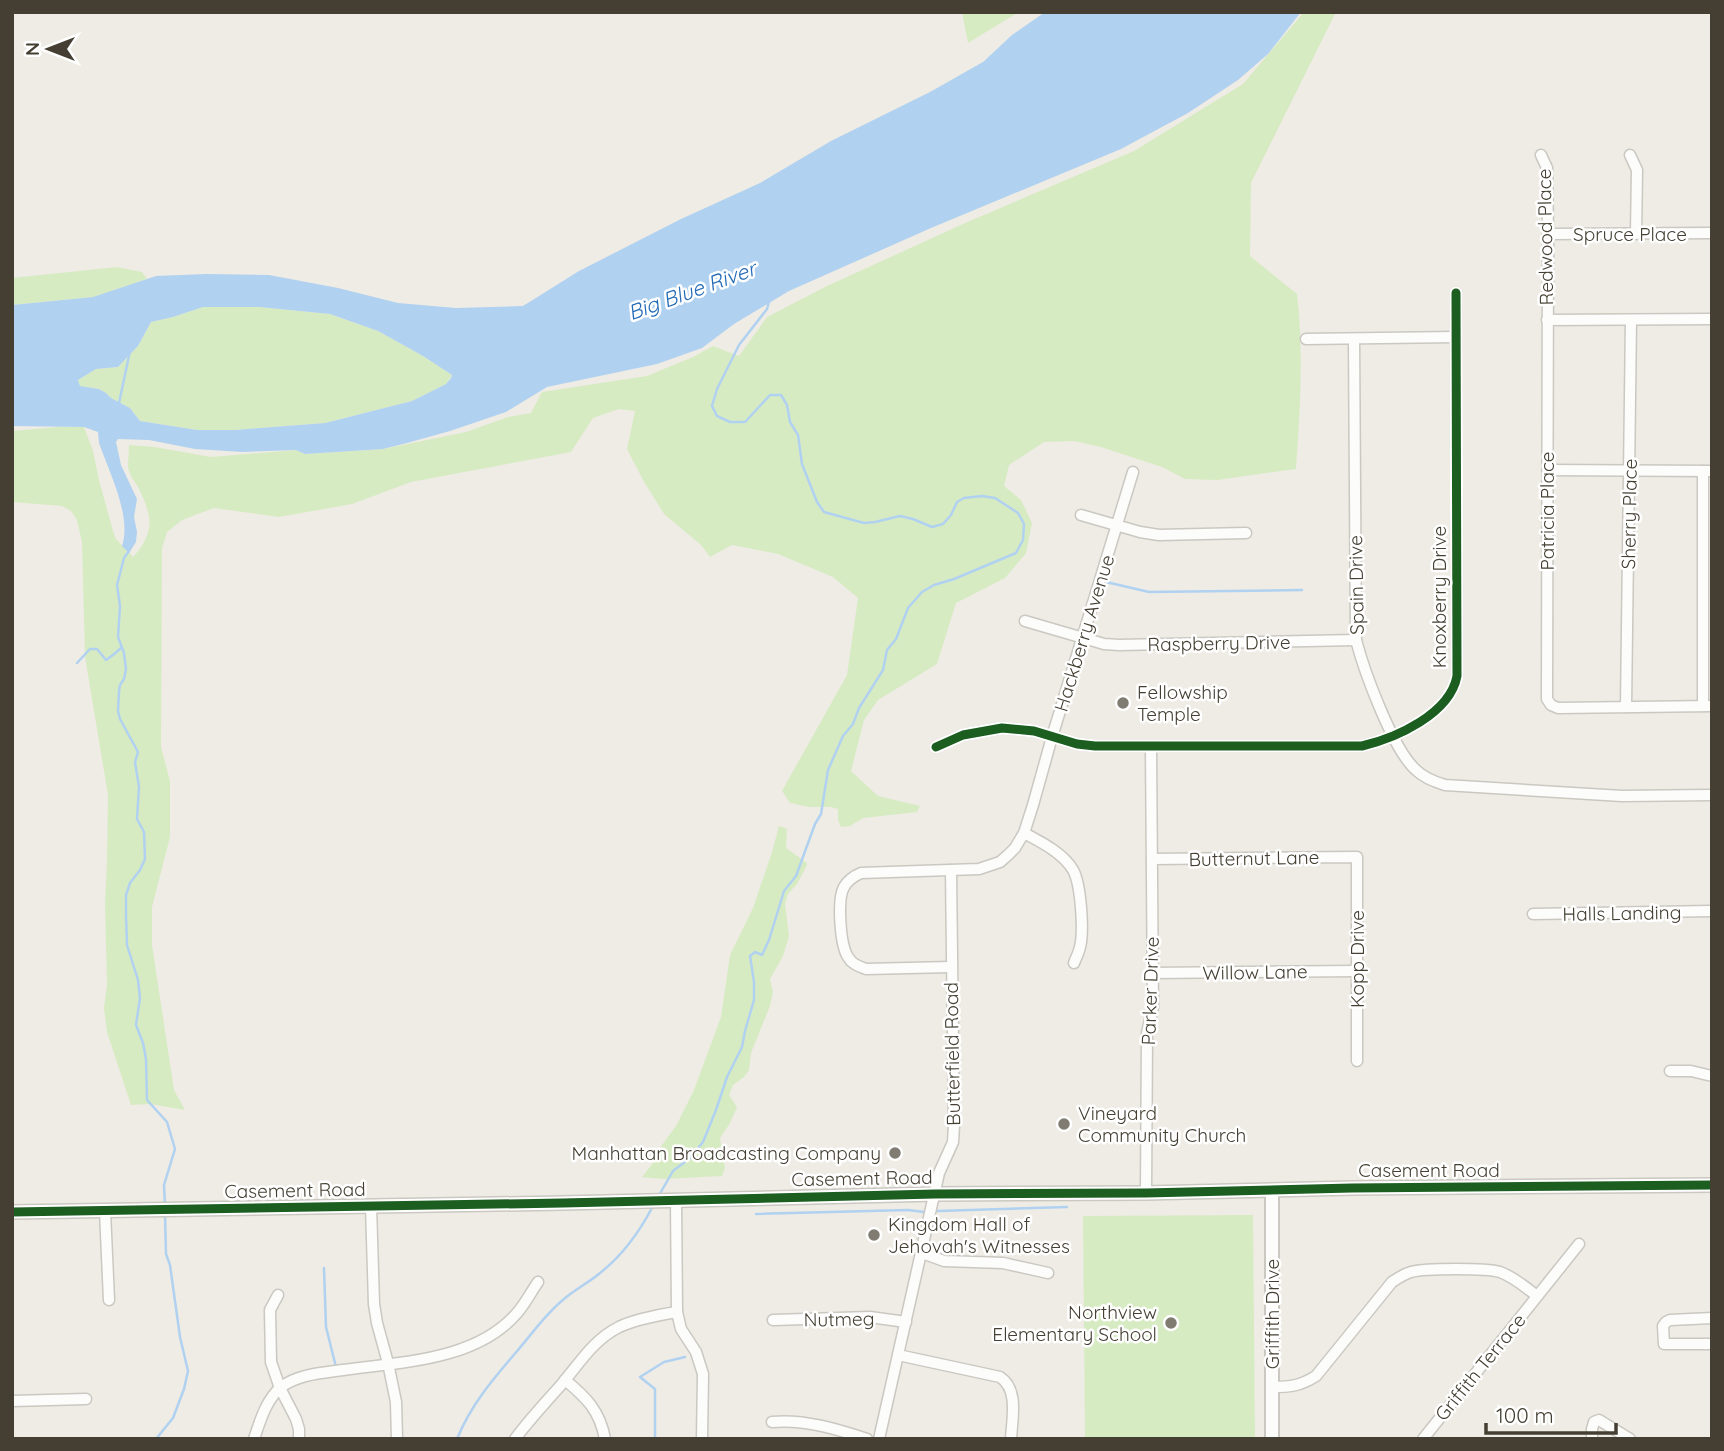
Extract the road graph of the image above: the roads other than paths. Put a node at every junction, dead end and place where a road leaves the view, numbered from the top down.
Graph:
1 (1541, 155) dead end
2 (1630, 155) dead end
3 (1712, 233) edge
4 (1548, 234) junction
5 (1636, 234) junction
6 (1456, 293) dead end
7 (1547, 320) junction
8 (1631, 320) junction
9 (1712, 320) edge
10 (1456, 337) junction
11 (1306, 339) dead end
12 (1354, 339) junction
13 (1548, 470) junction
14 (1630, 471) junction
15 (1707, 471) edge
16 (1133, 472) dead end
17 (1081, 515) dead end
18 (1117, 526) junction
19 (1246, 533) dead end
20 (1025, 621) dead end
21 (1083, 638) junction
22 (1356, 640) junction
23 (1707, 706) edge
24 (1626, 708) junction
25 (1392, 736) junction
26 (1052, 737) junction
27 (936, 747) dead end
28 (1151, 747) junction
29 (1712, 795) edge
30 (1024, 833) junction
31 (1357, 857) joint
32 (1152, 859) junction
33 (951, 870) junction
34 (1712, 911) edge
35 (1533, 914) dead end
36 (1074, 963) dead end
37 (951, 967) junction
38 (1357, 971) junction
39 (1153, 973) junction
40 (1357, 1061) dead end
41 (1670, 1072) dead end
42 (1712, 1076) edge
43 (1712, 1185) edge
44 (1272, 1190) junction
45 (1146, 1193) junction
46 (935, 1194) junction
47 (671, 1200) junction
48 (372, 1206) junction
49 (105, 1211) junction
50 (12, 1212) edge
51 (1579, 1244) dead end
52 (922, 1253) junction
53 (1048, 1273) dead end
54 (538, 1282) dead end
55 (278, 1295) dead end
56 (1537, 1296) junction
57 (109, 1300) dead end
58 (677, 1312) junction
59 (1712, 1318) edge
60 (773, 1320) dead end
61 (906, 1322) junction
62 (1712, 1344) edge
63 (898, 1355) junction
64 (388, 1363) junction
65 (565, 1380) junction
66 (1272, 1387) junction
67 (280, 1388) junction
68 (86, 1399) dead end
69 (12, 1401) edge
70 (772, 1422) dead end
71 (254, 1439) edge
72 (299, 1439) edge
73 (397, 1439) edge
74 (515, 1439) edge
75 (604, 1439) edge
76 (702, 1439) edge
77 (867, 1439) edge
78 (880, 1439) edge
79 (1011, 1439) edge
80 (1272, 1439) edge
81 (1423, 1439) edge
82 (1592, 1439) edge
83 (1630, 1439) edge

1 - 4 street, Redwood Place
2 - 5 street
3 - 5 street, Spruce Place
4 - 5 street, Spruce Place
4 - 7 street, Redwood Place
6 - 10 street, Knoxberry Drive
7 - 8 street
7 - 13 street, Patricia Place
8 - 9 street
8 - 14 street, Sherry Place
10 - 12 street
10 - 25 street, Knoxberry Drive
11 - 12 street
12 - 22 street, Spain Drive
13 - 14 street
13 - 24 street, Patricia Place
14 - 15 street
14 - 24 street, Sherry Place
15 - 23 street
16 - 18 street, Hackberry Avenue
17 - 18 street
18 - 19 street
18 - 21 street, Hackberry Avenue
20 - 21 street, Raspberry Drive
21 - 22 street, Raspberry Drive
21 - 26 street, Hackberry Avenue
22 - 25 street, Spain Drive
23 - 24 street, Patricia Place
25 - 28 street, Knoxberry Drive
25 - 29 street, Spain Drive
26 - 27 street, Knoxberry Drive
26 - 28 street, Knoxberry Drive
26 - 30 street, Hackberry Avenue
28 - 32 street, Parker Drive
30 - 33 street, Hackberry Avenue
30 - 36 street
31 - 32 street, Butternut Lane
31 - 38 street, Kopp Drive
32 - 39 street, Parker Drive
33 - 37 street, Butterfield Road
33 - 37 street, Hackberry Avenue
34 - 35 street, Halls Landing
37 - 46 street, Butterfield Road
38 - 39 street, Willow Lane
38 - 40 street, Kopp Drive
39 - 45 street, Parker Drive
41 - 42 street
43 - 44 street, Casement Road
44 - 45 street, Casement Road
44 - 66 street, Griffith Drive
45 - 46 street, Casement Road
46 - 47 street, Casement Road
46 - 52 street, Butterfield Road
47 - 48 street, Casement Road
47 - 58 street
48 - 49 street, Casement Road
48 - 64 street
49 - 50 street, Casement Road
49 - 57 street
51 - 56 street, Griffith Terrace
52 - 53 street
52 - 61 street, Butterfield Road
54 - 64 street
55 - 67 street
56 - 66 street, Griffith Terrace
56 - 81 street, Griffith Terrace
58 - 65 street
58 - 76 street
59 - 62 street
60 - 61 street, Nutmeg
61 - 63 street, Butterfield Road
63 - 78 street, Butterfield Road
63 - 79 street
64 - 67 street
64 - 73 street
65 - 74 street
65 - 75 street
66 - 80 street, Griffith Drive
67 - 71 street
67 - 72 street
68 - 69 street
70 - 77 street
82 - 83 street

